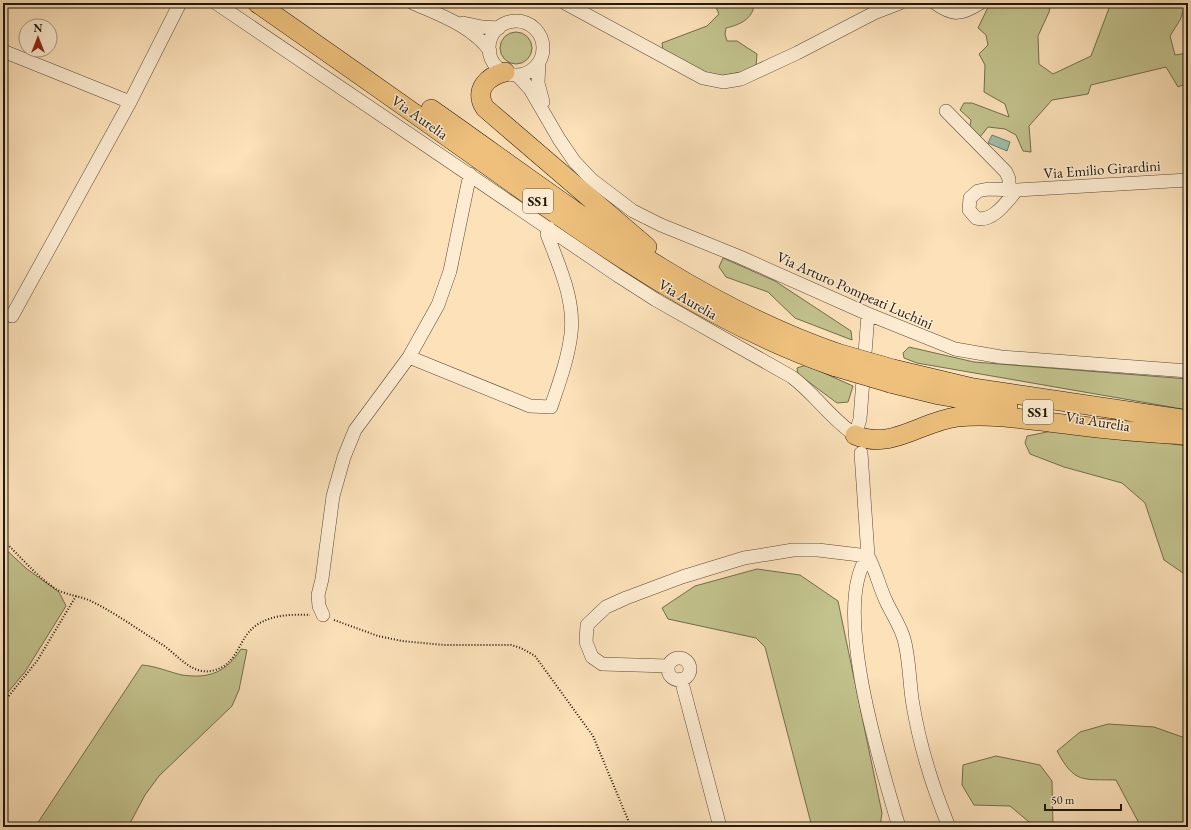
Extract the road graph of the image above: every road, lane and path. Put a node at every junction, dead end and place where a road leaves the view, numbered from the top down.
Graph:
1 (180, 3) edge
2 (216, 3) edge
3 (257, 3) edge
4 (280, 3) edge
5 (413, 3) edge
6 (565, 3) edge
7 (900, 3) edge
8 (935, 3) edge
9 (980, 3) edge
10 (449, 19) junction
11 (499, 28) junction
12 (3, 50) edge
13 (490, 51) junction
14 (539, 62) junction
15 (511, 74) junction
16 (130, 102) junction
17 (946, 111) dead end
18 (553, 130) junction
19 (470, 174) junction
20 (1188, 180) edge
21 (549, 228) junction
22 (868, 314) junction
23 (12, 316) dead end
24 (758, 321) junction
25 (408, 357) junction
26 (836, 360) junction
27 (1188, 371) edge
28 (891, 376) junction
29 (1188, 420) edge
30 (855, 434) junction
31 (1188, 435) edge
32 (861, 453) dead end
33 (3, 540) edge
34 (868, 556) junction
35 (76, 596) junction
36 (323, 615) junction
37 (668, 666) junction
38 (681, 679) junction
39 (3, 703) edge
40 (631, 827) edge
41 (720, 827) edge
42 (899, 827) edge
43 (949, 827) edge

1 - 16 street
2 - 19 street
3 - 26 highway, Via Aurelia / SS1
4 - 24 highway, Via Aurelia / SS1
5 - 10 street
6 - 7 street
8 - 9 street
10 - 11 street
10 - 13 street
11 - 13 street
11 - 14 street
12 - 16 street
13 - 15 street
14 - 15 street
14 - 18 street, Via Arturo Pompeati Luchini
15 - 18 street, Via Arturo Pompeati Luchini
15 - 24 highway
16 - 23 street
17 - 20 street, Via Emilio Girardini
18 - 22 street, Via Arturo Pompeati Luchini
19 - 21 street
19 - 25 street
21 - 25 street
21 - 30 street
22 - 27 street, Via Arturo Pompeati Luchini
22 - 30 street
24 - 26 highway, Via Aurelia / SS1
25 - 36 street
26 - 28 highway, Via Aurelia / SS1, bridge
28 - 29 highway, Via Aurelia / SS1
28 - 31 highway, Via Aurelia / SS1
30 - 31 highway
32 - 34 street
33 - 35 path
34 - 37 street
34 - 42 street
34 - 43 street
35 - 36 path
35 - 39 path
36 - 40 path
37 - 38 street
37 - 38 street
38 - 41 street

